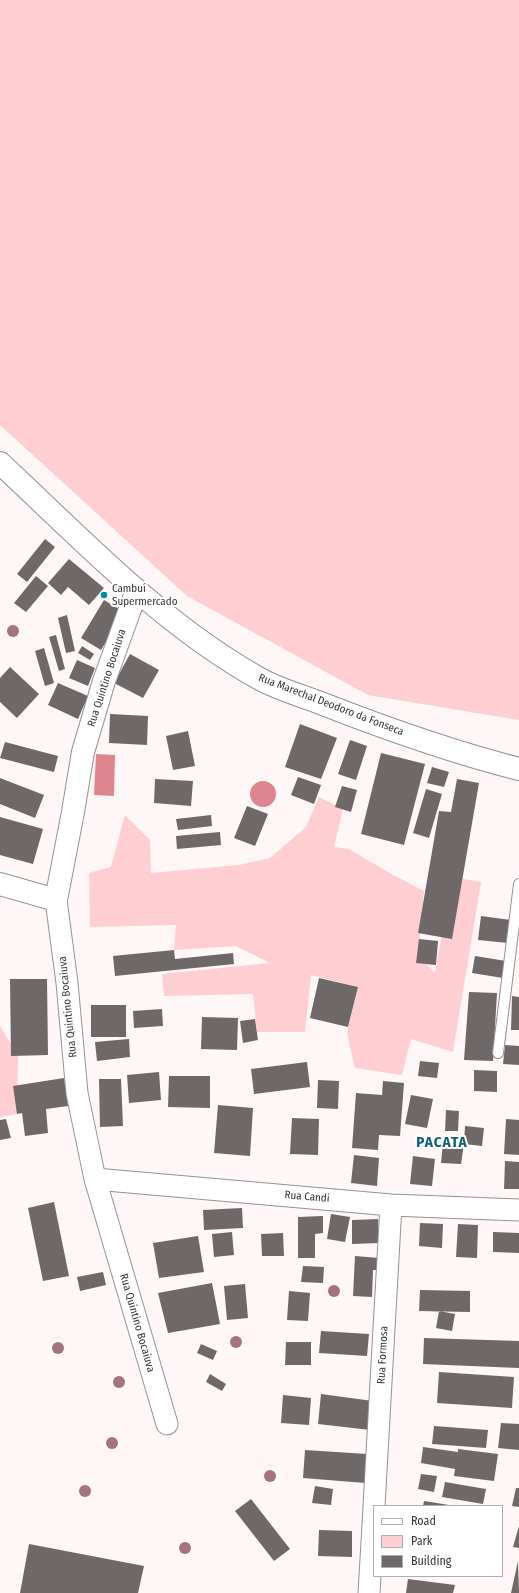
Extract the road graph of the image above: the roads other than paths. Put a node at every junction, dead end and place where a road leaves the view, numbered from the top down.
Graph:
1 (0, 463) edge
2 (137, 590) junction
3 (519, 769) edge
4 (0, 884) edge
5 (519, 884) edge
6 (56, 900) junction
7 (498, 1054) dead end
8 (95, 1179) junction
9 (391, 1205) junction
10 (519, 1210) edge
11 (167, 1424) dead end
12 (374, 1505) edge
13 (373, 1524) edge
14 (369, 1593) edge

1 - 2 street, Rua Marechal Deodoro da Fonseca
2 - 3 street, Rua Marechal Deodoro da Fonseca
2 - 6 street, Rua Quintino Bocaiuva
4 - 6 street
5 - 7 lane
6 - 8 street, Rua Quintino Bocaiuva
8 - 9 street, Rua Candi
8 - 11 street, Rua Quintino Bocaiuva
9 - 10 street, Rua Candi
9 - 12 street, Rua Formosa
13 - 14 street, Rua Formosa

